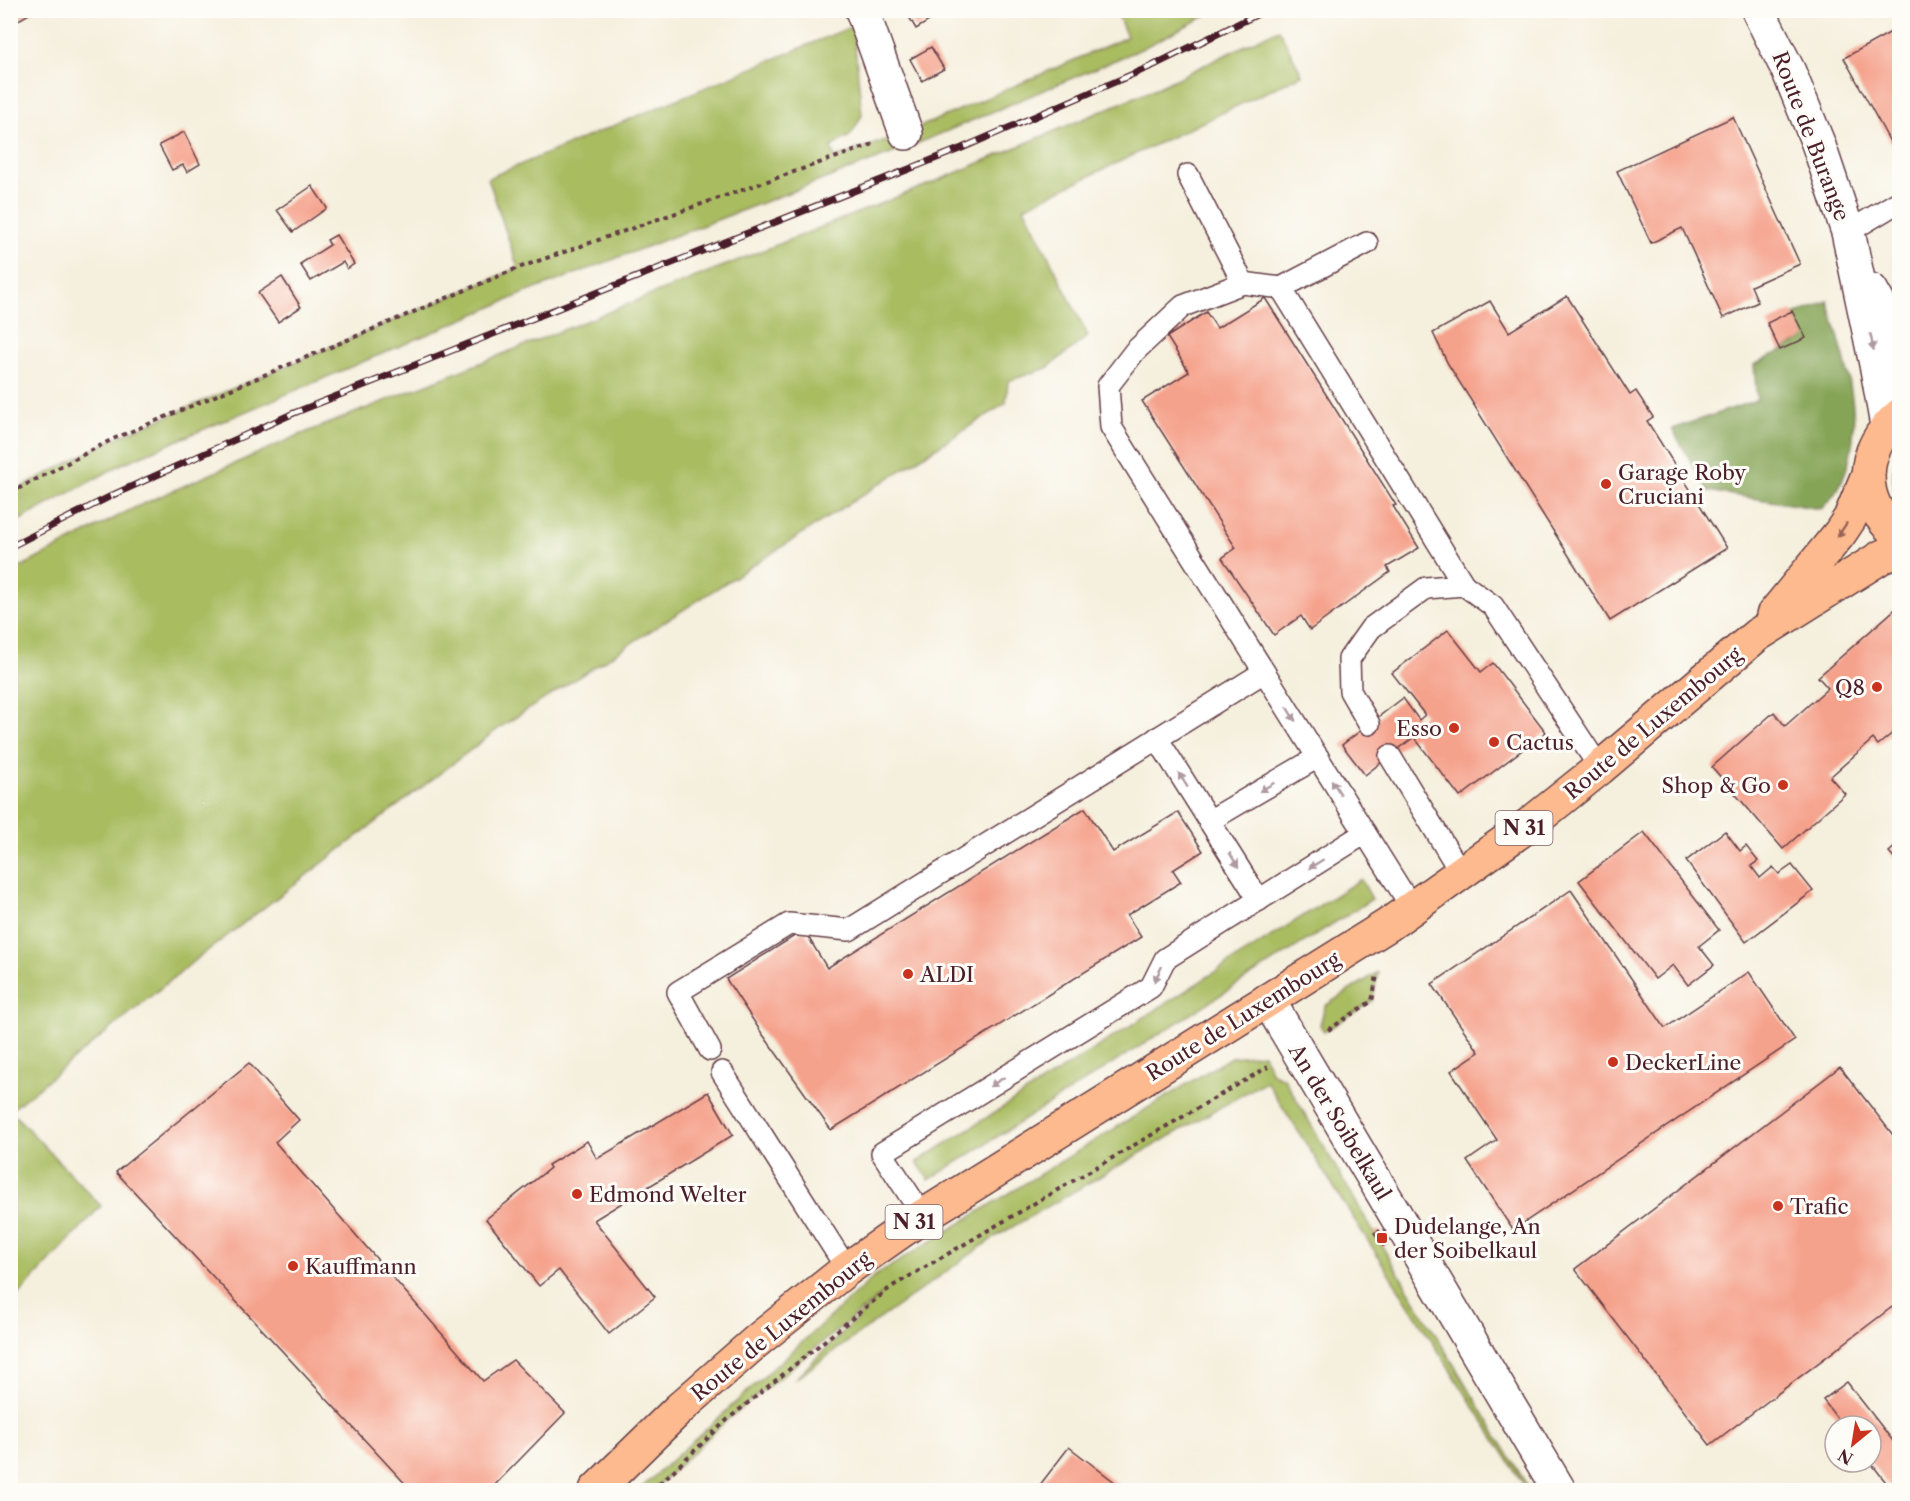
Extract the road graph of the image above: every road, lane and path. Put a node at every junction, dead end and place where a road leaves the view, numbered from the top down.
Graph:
1 (862, 10) edge
2 (1758, 10) edge
3 (906, 133) joint
4 (1188, 176) dead end
5 (1899, 201) edge
6 (1848, 232) junction
7 (1367, 243) dead end
8 (1856, 264) junction
9 (1243, 283) junction
10 (1281, 288) junction
11 (1899, 341) edge
12 (1893, 420) edge
13 (1868, 477) junction
14 (10, 493) edge
15 (1899, 536) edge
16 (1899, 552) edge
17 (1464, 585) junction
18 (1757, 635) junction
19 (1264, 672) junction
20 (1369, 724) dead end
21 (1157, 738) junction
22 (1390, 756) dead end
23 (1318, 757) junction
24 (1600, 768) junction
25 (1209, 821) junction
26 (1365, 833) junction
27 (1461, 873) junction
28 (1259, 900) junction
29 (1412, 908) junction
30 (1268, 1000) junction
31 (710, 1050) dead end
32 (1298, 1050) junction
33 (722, 1072) dead end
34 (923, 1216) junction
35 (847, 1269) junction
36 (596, 1491) edge
37 (653, 1491) edge
38 (1560, 1491) edge

1 - 3 street
2 - 6 street, Route de Burange
3 - 14 path
4 - 9 lane
5 - 6 lane
6 - 8 street, Route de Burange
7 - 10 lane
8 - 11 street, Route de Burange
8 -> 12 street, Route de Burange
9 - 10 lane
9 - 19 lane
10 - 17 lane
12 - 13 main road
13 - 15 main road
13 -> 18 main road, N 31
16 - 18 main road, Route de Luxembourg / N 31
17 - 20 lane
17 - 24 lane
18 - 24 main road, Route de Luxembourg / N 31
19 - 21 lane
19 -> 23 lane
25 -> 21 lane
21 - 31 lane
22 - 27 lane
23 -> 25 lane
26 -> 23 lane
24 - 27 main road, Route de Luxembourg / N 31
25 -> 28 lane
26 -> 28 lane
26 - 29 lane
27 - 29 main road, Route de Luxembourg / N 31
28 -> 34 lane
29 - 30 main road, Route de Luxembourg / N 31
30 - 32 street, An der Soibelkaul
30 - 34 main road, Route de Luxembourg / N 31
32 - 37 path
32 - 38 street, An der Soibelkaul
33 - 35 lane
34 - 35 main road, Route de Luxembourg / N 31
35 - 36 main road, Route de Luxembourg / N 31

